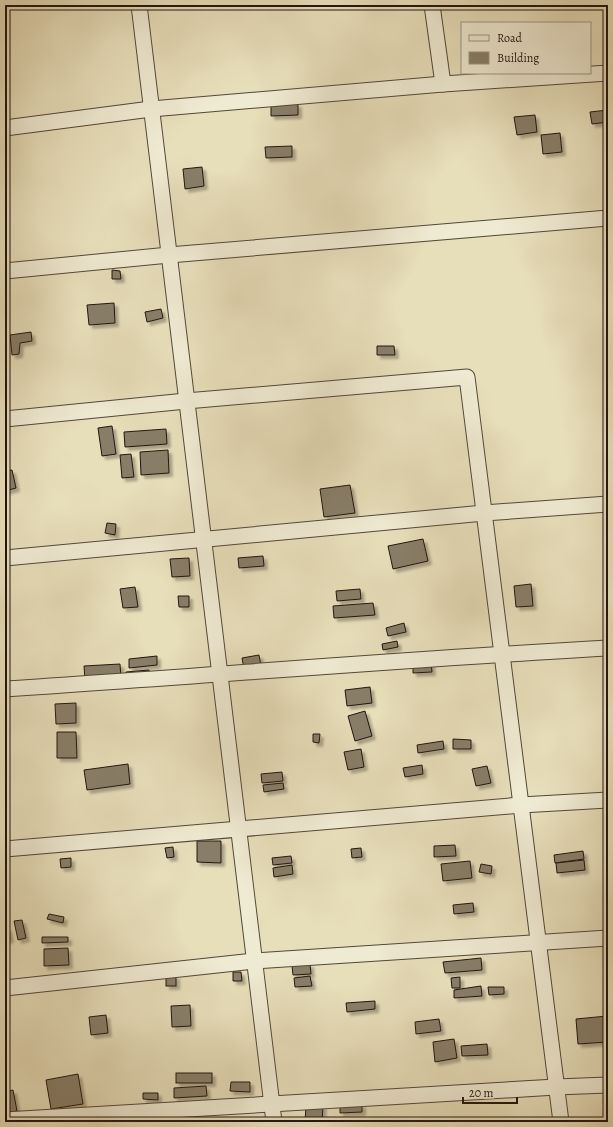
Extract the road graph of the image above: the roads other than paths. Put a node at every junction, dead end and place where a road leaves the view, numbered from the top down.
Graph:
1 (139, 5) edge
2 (432, 5) edge
3 (608, 73) edge
4 (443, 84) junction
5 (151, 109) junction
6 (5, 128) edge
7 (608, 218) edge
8 (169, 256) junction
9 (5, 271) edge
10 (186, 401) junction
11 (5, 419) edge
12 (608, 504) edge
13 (484, 513) junction
14 (203, 539) junction
15 (5, 558) edge
16 (608, 648) edge
17 (502, 654) junction
18 (220, 675) junction
19 (5, 689) edge
20 (608, 800) edge
21 (521, 805) junction
22 (238, 829) junction
23 (5, 849) edge
24 (608, 938) edge
25 (538, 942) junction
26 (254, 961) junction
27 (5, 988) edge
28 (608, 1085) edge
29 (556, 1087) junction
30 (272, 1104) junction
31 (5, 1120) edge
32 (274, 1122) edge
33 (561, 1122) edge

1 - 5 street
2 - 4 street
3 - 4 street
4 - 5 street
5 - 6 street
5 - 8 street
7 - 8 street
8 - 9 street
8 - 10 street
10 - 11 street
10 - 13 street
10 - 14 street
12 - 13 street
13 - 14 street
13 - 17 street
14 - 15 street
14 - 18 street
16 - 17 street
17 - 18 street
17 - 21 street
18 - 19 street
18 - 22 street
20 - 21 street
21 - 22 street
21 - 25 street
22 - 23 street
22 - 26 street
24 - 25 street
25 - 26 street
25 - 29 street
26 - 27 street
26 - 30 street
28 - 29 street
29 - 30 street
29 - 33 street
30 - 31 street
30 - 32 street

